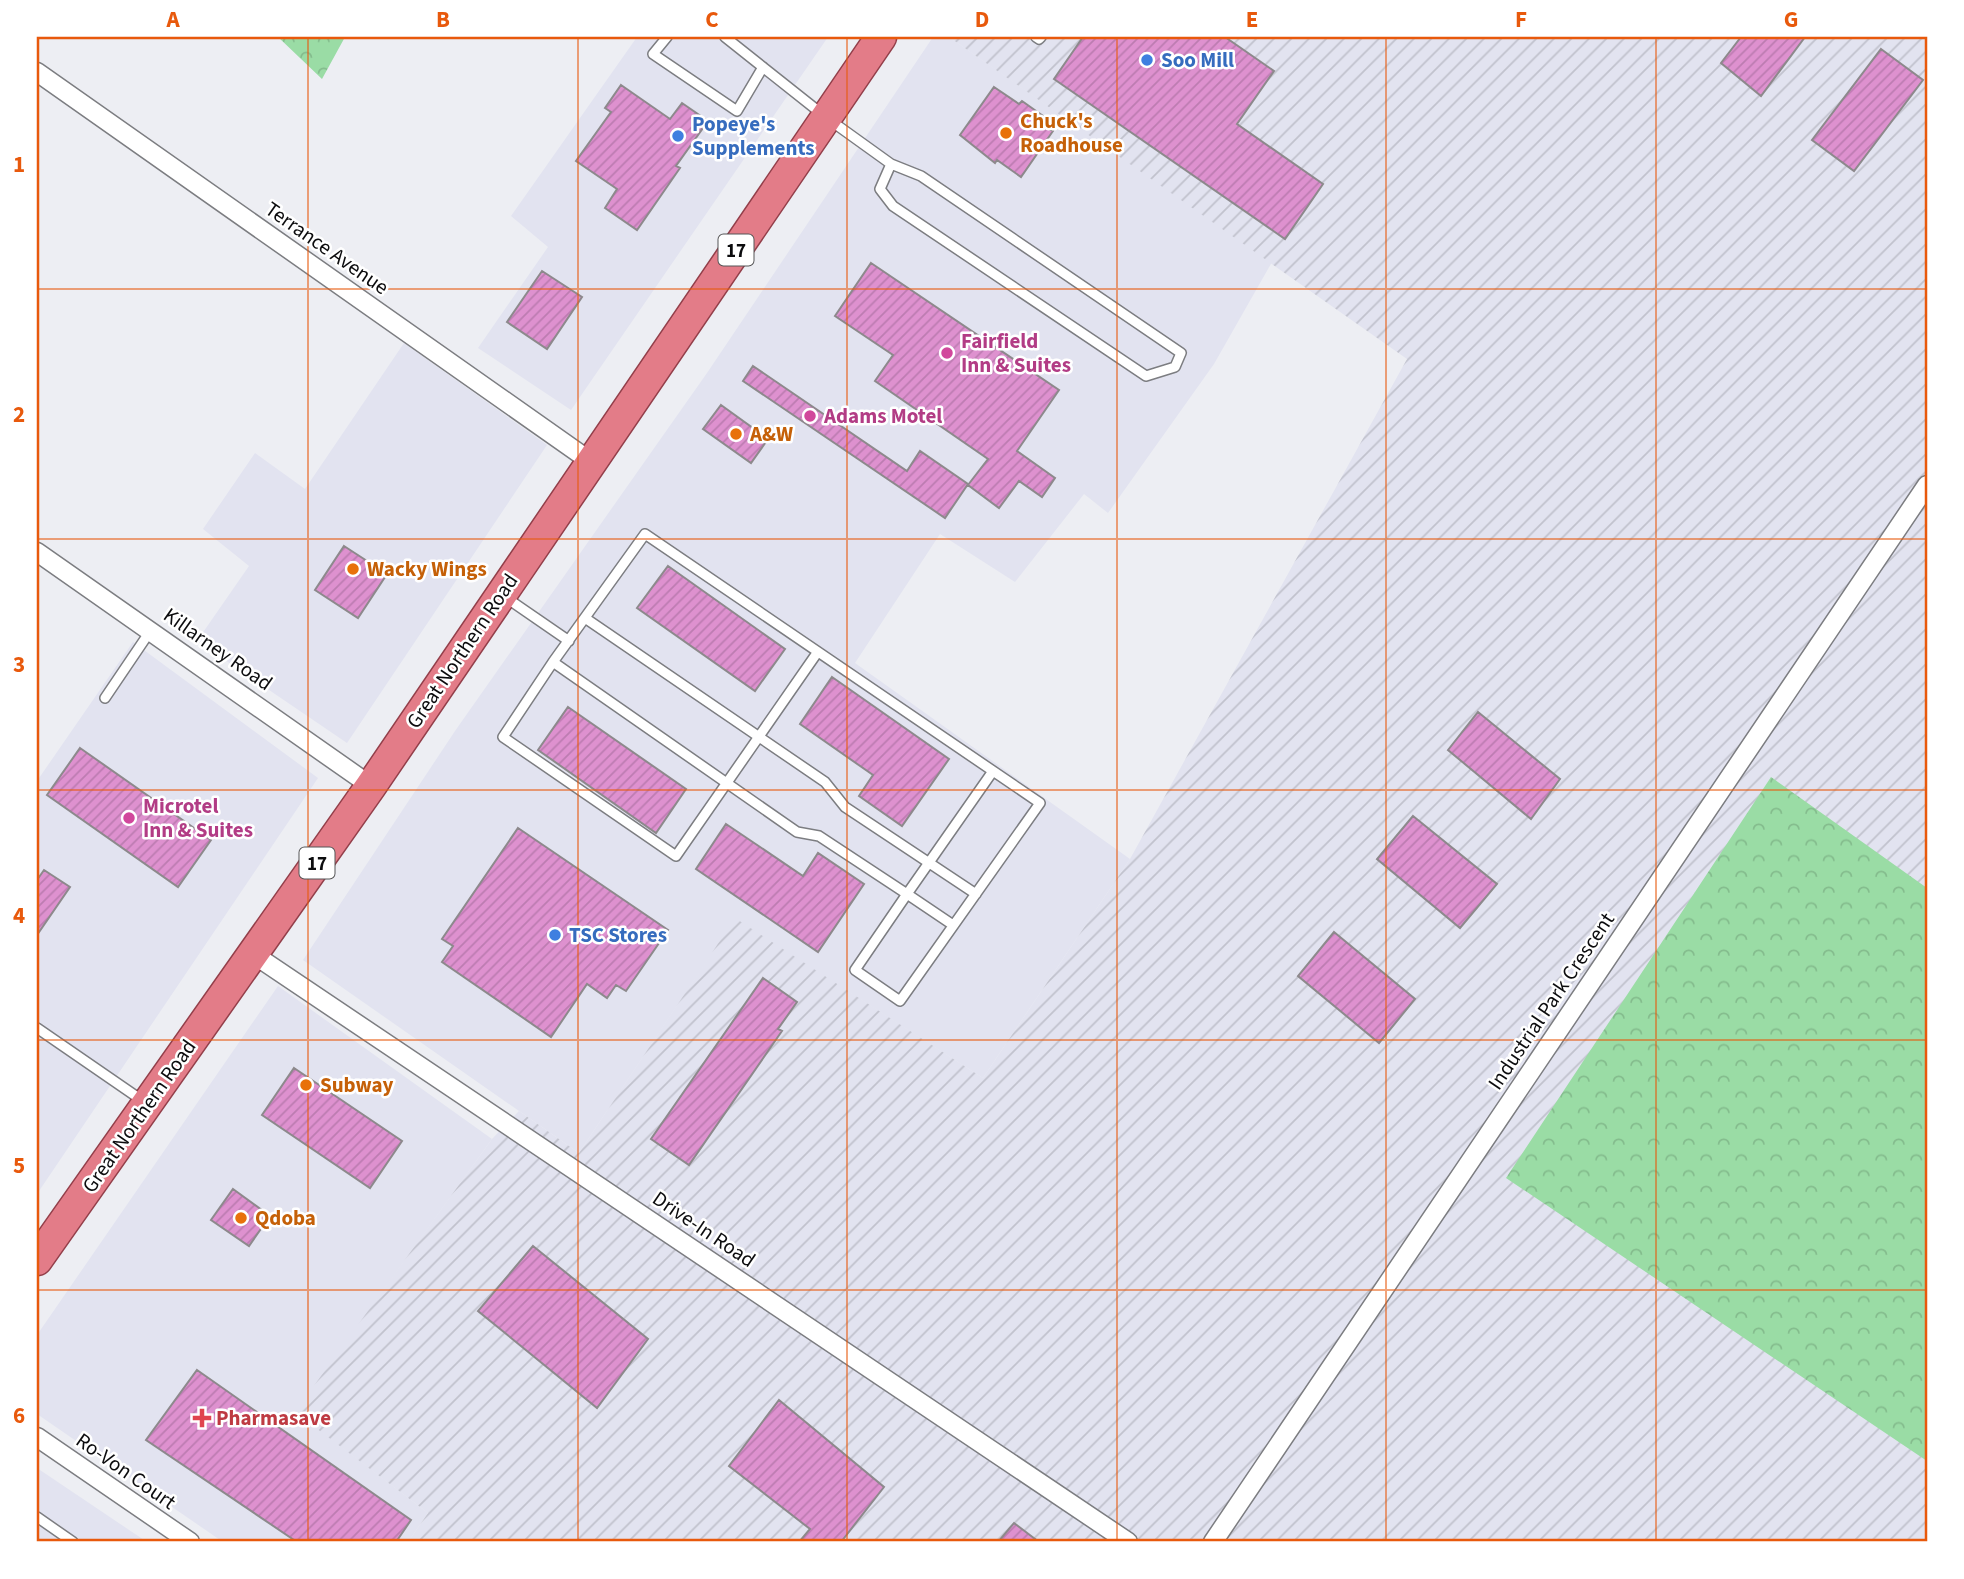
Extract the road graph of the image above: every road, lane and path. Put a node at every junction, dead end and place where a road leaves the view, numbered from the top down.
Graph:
1 (667, 37) edge
2 (725, 37) edge
3 (881, 37) edge
4 (763, 67) junction
5 (37, 72) edge
6 (827, 118) junction
7 (891, 163) junction
8 (590, 461) junction
9 (1927, 485) edge
10 (37, 552) edge
11 (500, 594) junction
12 (585, 618) junction
13 (151, 630) junction
14 (569, 642) junction
15 (817, 653) junction
16 (554, 662) junction
17 (105, 698) dead end
18 (759, 737) junction
19 (993, 771) junction
20 (726, 783) junction
21 (371, 786) junction
22 (929, 863) junction
23 (907, 894) junction
24 (976, 894) junction
25 (954, 925) junction
26 (253, 954) junction
27 (37, 1028) edge
28 (148, 1104) junction
29 (37, 1260) edge
30 (37, 1437) edge
31 (37, 1517) edge
32 (73, 1542) edge
33 (190, 1542) edge
34 (1128, 1542) edge
35 (1213, 1542) edge

1 - 4 lane
2 - 4 lane
3 - 6 highway, Great Northern Road / 17
4 - 6 lane
5 - 8 street, Terrance Avenue
6 - 7 lane
6 - 8 highway, Great Northern Road / 17
7 - 7 lane
8 - 11 highway, Great Northern Road / 17
9 - 35 street, Industrial Park Crescent
10 - 13 street, Killarney Road
11 - 14 lane
11 - 21 highway, Great Northern Road / 17
12 - 14 lane
12 - 15 lane
12 - 18 lane
13 - 17 lane
13 - 21 street, Killarney Road
14 - 16 lane
15 - 18 lane
15 - 19 lane
16 - 20 lane
16 - 20 lane
18 - 20 lane
18 - 22 lane
19 - 22 lane
19 - 24 lane
20 - 23 lane
21 - 26 highway, Great Northern Road / 17
22 - 23 lane
22 - 24 lane
23 - 25 lane
23 - 25 lane
24 - 25 lane
26 - 28 highway, Great Northern Road / 17
26 - 34 street, Drive-In Road
27 - 28 lane
28 - 29 highway, Great Northern Road / 17
30 - 33 street, Ro-Von Court
31 - 32 lane

